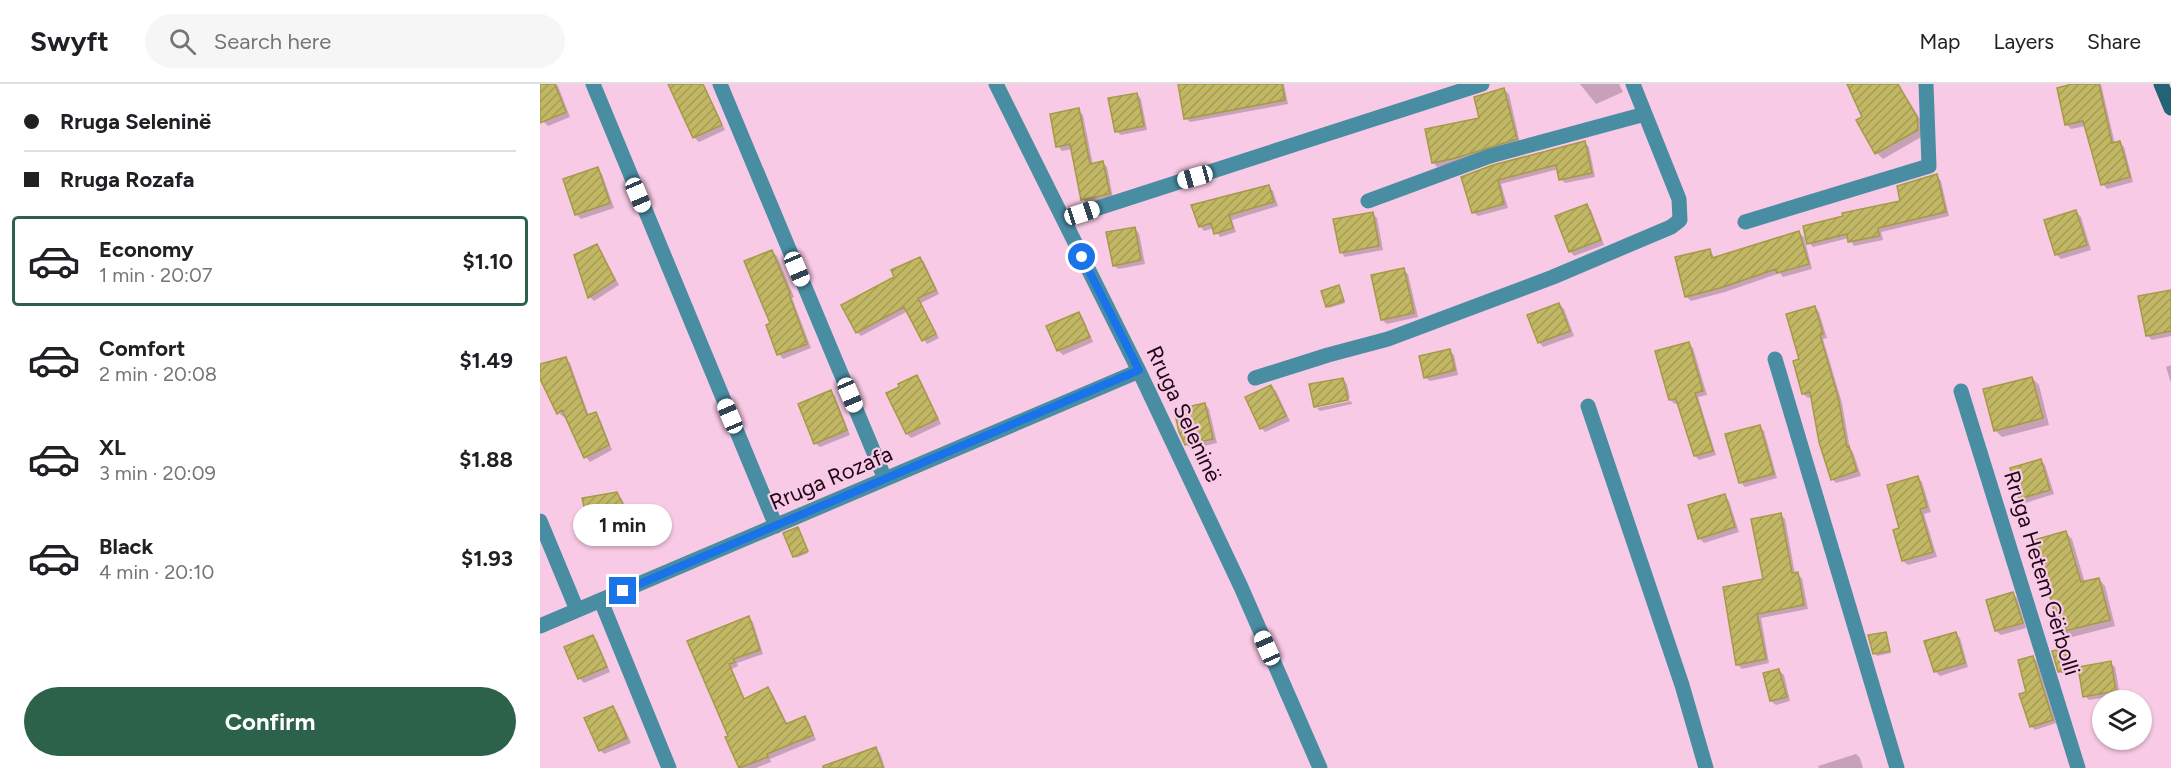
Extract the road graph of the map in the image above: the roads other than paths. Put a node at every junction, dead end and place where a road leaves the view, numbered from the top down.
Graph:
1 (593, 84) edge
2 (720, 84) edge
3 (996, 84) edge
4 (1482, 84) edge
5 (1633, 84) edge
6 (1926, 84) edge
7 (2160, 84) edge
8 (2171, 108) edge
9 (1645, 114) junction
10 (1368, 201) dead end
11 (1064, 219) junction
12 (1746, 222) dead end
13 (1775, 359) dead end
14 (1139, 370) junction
15 (1255, 378) dead end
16 (1961, 391) dead end
17 (1588, 406) dead end
18 (885, 479) junction
19 (540, 522) edge
20 (776, 526) junction
21 (601, 601) junction
22 (577, 610) junction
23 (540, 626) edge
24 (669, 768) edge
25 (1320, 768) edge
26 (1706, 768) edge
27 (1896, 768) edge
28 (2078, 768) edge

1 - 20 street
2 - 18 street
3 - 11 street, Rruga Seleninë
4 - 11 street
5 - 9 street
6 - 12 street
7 - 8 street
9 - 10 street
9 - 15 street
11 - 14 street, Rruga Seleninë
13 - 27 street
14 - 18 street, Rruga Rozafa
14 - 25 street, Rruga Seleninë
16 - 28 street, Rruga Hetem Gërbolli
17 - 26 street
18 - 20 street, Rruga Rozafa
19 - 22 street
20 - 21 street, Rruga Rozafa
21 - 22 street, Rruga Rozafa
21 - 24 street
22 - 23 street, Rruga Rozafa

